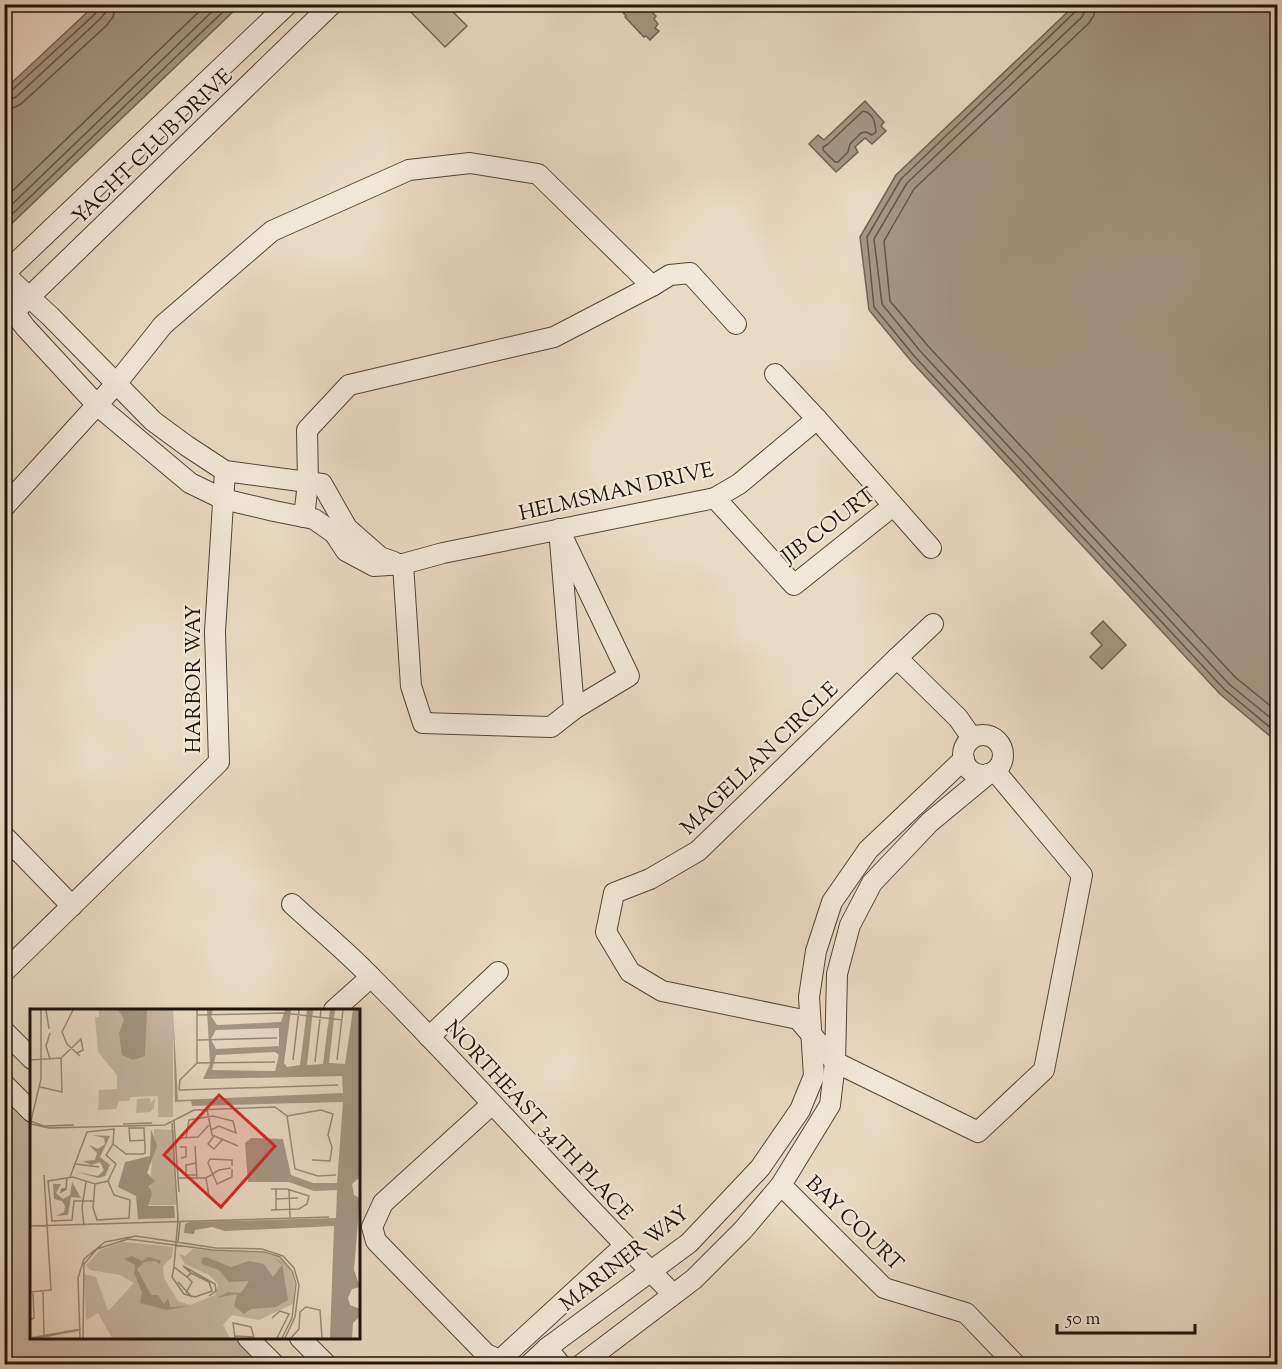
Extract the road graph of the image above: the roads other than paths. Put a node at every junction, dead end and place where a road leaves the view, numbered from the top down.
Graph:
1 (288, 4) edge
2 (332, 4) edge
3 (4, 274) edge
4 (652, 286) junction
5 (29, 298) junction
6 (9, 316) edge
7 (736, 324) dead end
8 (775, 374) dead end
9 (116, 384) junction
10 (97, 405) junction
11 (817, 419) junction
12 (225, 471) junction
13 (308, 483) junction
14 (715, 498) junction
15 (223, 499) junction
16 (893, 506) junction
17 (4, 507) edge
18 (309, 518) junction
19 (560, 529) junction
20 (931, 548) dead end
21 (403, 564) junction
22 (933, 624) dead end
23 (897, 658) junction
24 (574, 709) junction
25 (972, 738) junction
26 (964, 759) junction
27 (991, 773) junction
28 (4, 836) edge
29 (292, 904) dead end
30 (72, 906) junction
31 (4, 972) edge
32 (498, 972) dead end
33 (371, 977) junction
34 (336, 1009) edge
35 (4, 1031) edge
36 (812, 1035) junction
37 (429, 1037) junction
38 (30, 1057) edge
39 (836, 1062) junction
40 (4, 1084) edge
41 (492, 1104) junction
42 (30, 1110) edge
43 (781, 1185) junction
44 (624, 1245) junction
45 (650, 1271) junction
46 (673, 1294) junction
47 (249, 1339) edge
48 (301, 1339) edge
49 (547, 1348) junction
50 (274, 1365) edge
51 (326, 1365) edge
52 (531, 1365) edge
53 (560, 1365) edge
54 (582, 1365) edge
55 (1015, 1365) edge

1 - 3 street, YACHT CLUB DRIVE
2 - 5 street, YACHT CLUB DRIVE
3 - 5 street
3 - 6 street
4 - 7 street
4 - 9 street
4 - 13 street
5 - 6 street, YACHT CLUB DRIVE
5 - 9 street
6 - 10 street
8 - 11 street, JIB COURT
9 - 10 street
9 - 12 street
10 - 15 street
10 - 17 street
11 - 14 street, HELMSMAN DRIVE
11 - 16 street, JIB COURT
12 - 13 street
12 - 15 street, HARBOR WAY
13 - 18 street
13 - 21 street
14 - 16 street, JIB COURT
14 - 19 street, HELMSMAN DRIVE
15 - 18 street
15 - 30 street, HARBOR WAY
16 - 20 street
18 - 21 street, HELMSMAN DRIVE
19 - 21 street, HELMSMAN DRIVE
19 - 24 street
19 - 24 street
21 - 24 street
22 - 23 street, MAGELLAN CIRCLE
23 - 25 street
23 - 36 street, MAGELLAN CIRCLE
25 - 26 street
25 - 27 street
26 - 27 street, MAGELLAN CIRCLE
26 - 36 street, MARINER WAY
27 - 39 street
27 - 39 street, MAGELLAN CIRCLE
28 - 30 street
29 - 33 street, NORTHEAST 34TH PLACE
30 - 31 street, HARBOR WAY
32 - 37 street
33 - 34 street
33 - 37 street, NORTHEAST 34TH PLACE
35 - 38 street
36 - 39 street, MAGELLAN CIRCLE
36 - 45 street, MARINER WAY
37 - 41 street, NORTHEAST 34TH PLACE
39 - 43 street
40 - 42 street
41 - 44 street, NORTHEAST 34TH PLACE
41 - 44 street
43 - 46 street
43 - 55 street, BAY COURT
44 - 45 street, NORTHEAST 34TH PLACE
45 - 46 street, NORTHEAST 34TH PLACE
45 - 49 street, MARINER WAY
46 - 54 street
47 - 50 street
48 - 51 street
49 - 52 street, MARINER WAY
49 - 53 street

